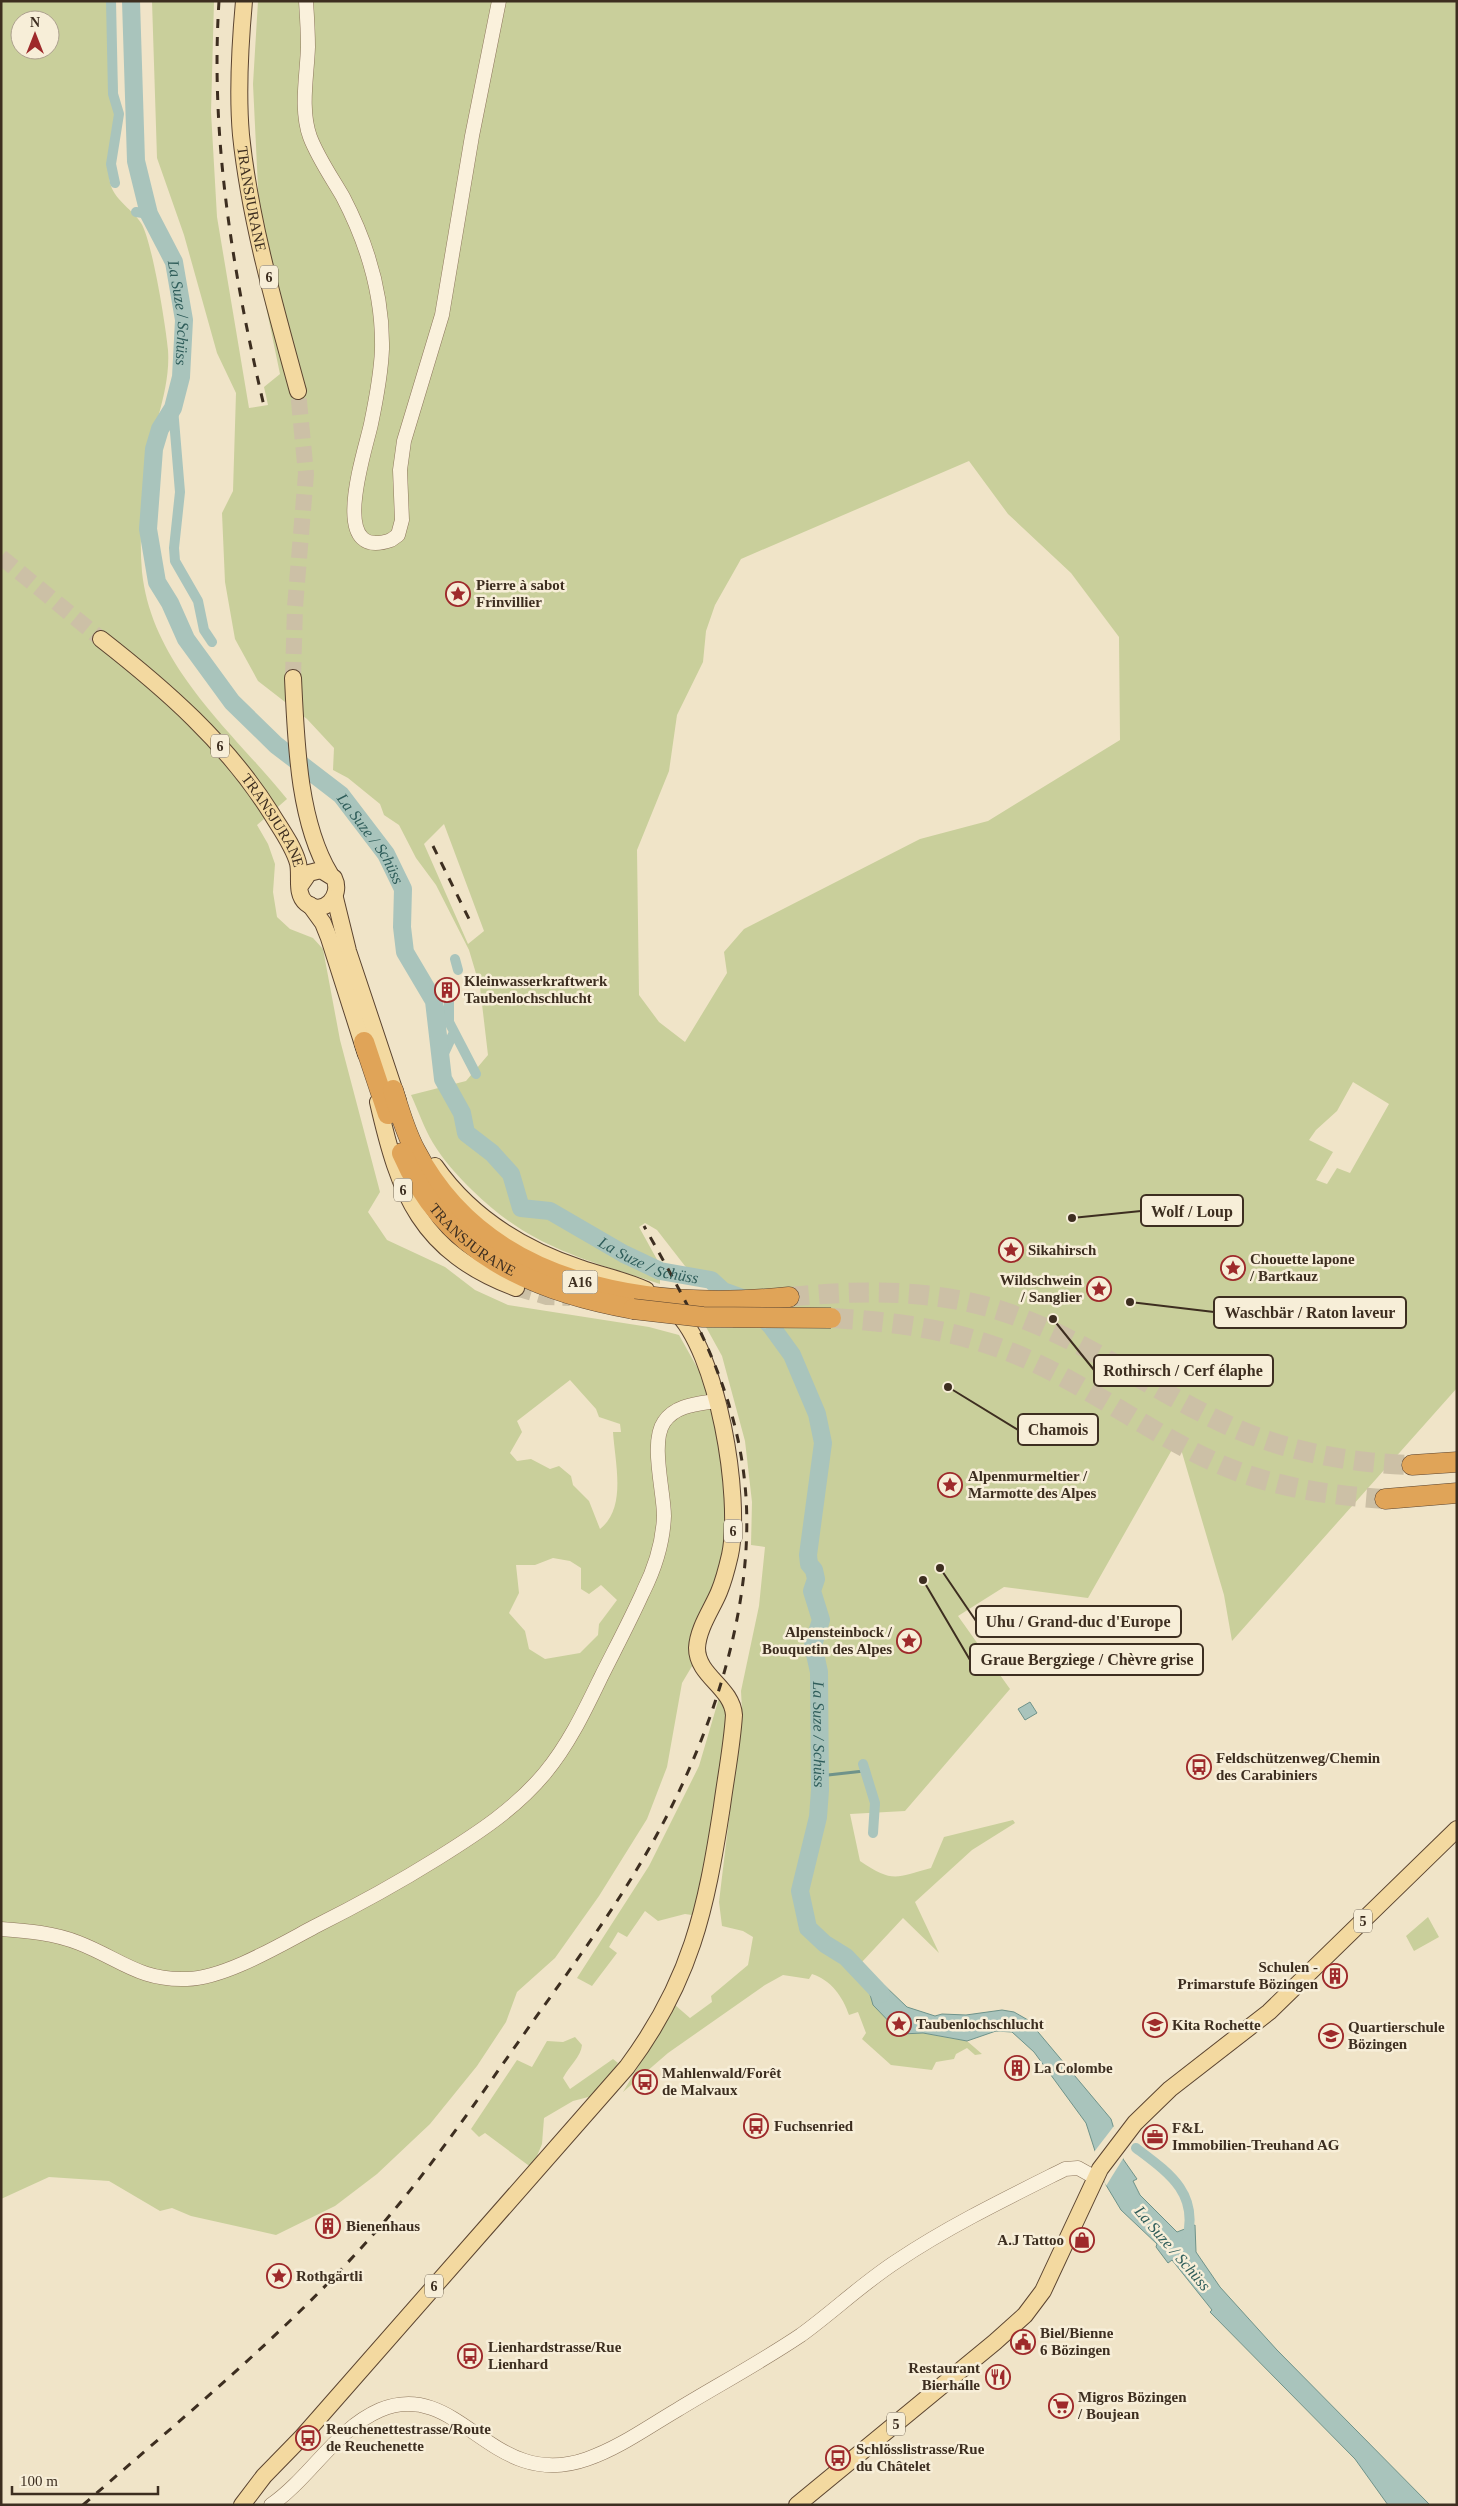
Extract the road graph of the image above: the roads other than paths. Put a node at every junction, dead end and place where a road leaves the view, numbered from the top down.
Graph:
1 (244, 1) edge
2 (306, 1) edge
3 (499, 1) edge
4 (298, 391) tunnel mouth
5 (101, 638) tunnel mouth
6 (293, 678) tunnel mouth
7 (330, 874) junction
8 (300, 886) junction
9 (335, 898) junction
10 (310, 905) junction
11 (364, 1042) junction
12 (393, 1090) junction
13 (516, 1288) tunnel mouth
14 (788, 1297) tunnel mouth
15 (832, 1318) tunnel mouth
16 (716, 1401) junction
17 (1457, 1462) edge
18 (1412, 1465) tunnel mouth
19 (1457, 1493) edge
20 (1385, 1499) tunnel mouth
21 (1457, 1829) edge
22 (1, 1929) edge
23 (1098, 2173) junction
24 (249, 2502) edge
25 (271, 2505) edge
26 (797, 2505) edge

1 - 4 main road, TRANSJURANE / 6
2 - 3 street
5 - 8 main road, TRANSJURANE / 6
6 - 7 main road, TRANSJURANE / 6
7 - 8 main road
7 - 9 main road, 6
8 - 10 main road, 6
9 - 10 main road
9 - 12 main road, TRANSJURANE / 6
10 - 11 main road, TRANSJURANE / 6
11 - 13 main road, 6
11 - 15 highway, TRANSJURANE / A16, bridge
12 - 14 highway, TRANSJURANE / A16
12 - 16 main road, 6
16 - 22 street
16 - 24 main road, 6
17 - 18 highway
19 - 20 highway
21 - 23 main road, 5
23 - 25 street
23 - 26 main road, 5

